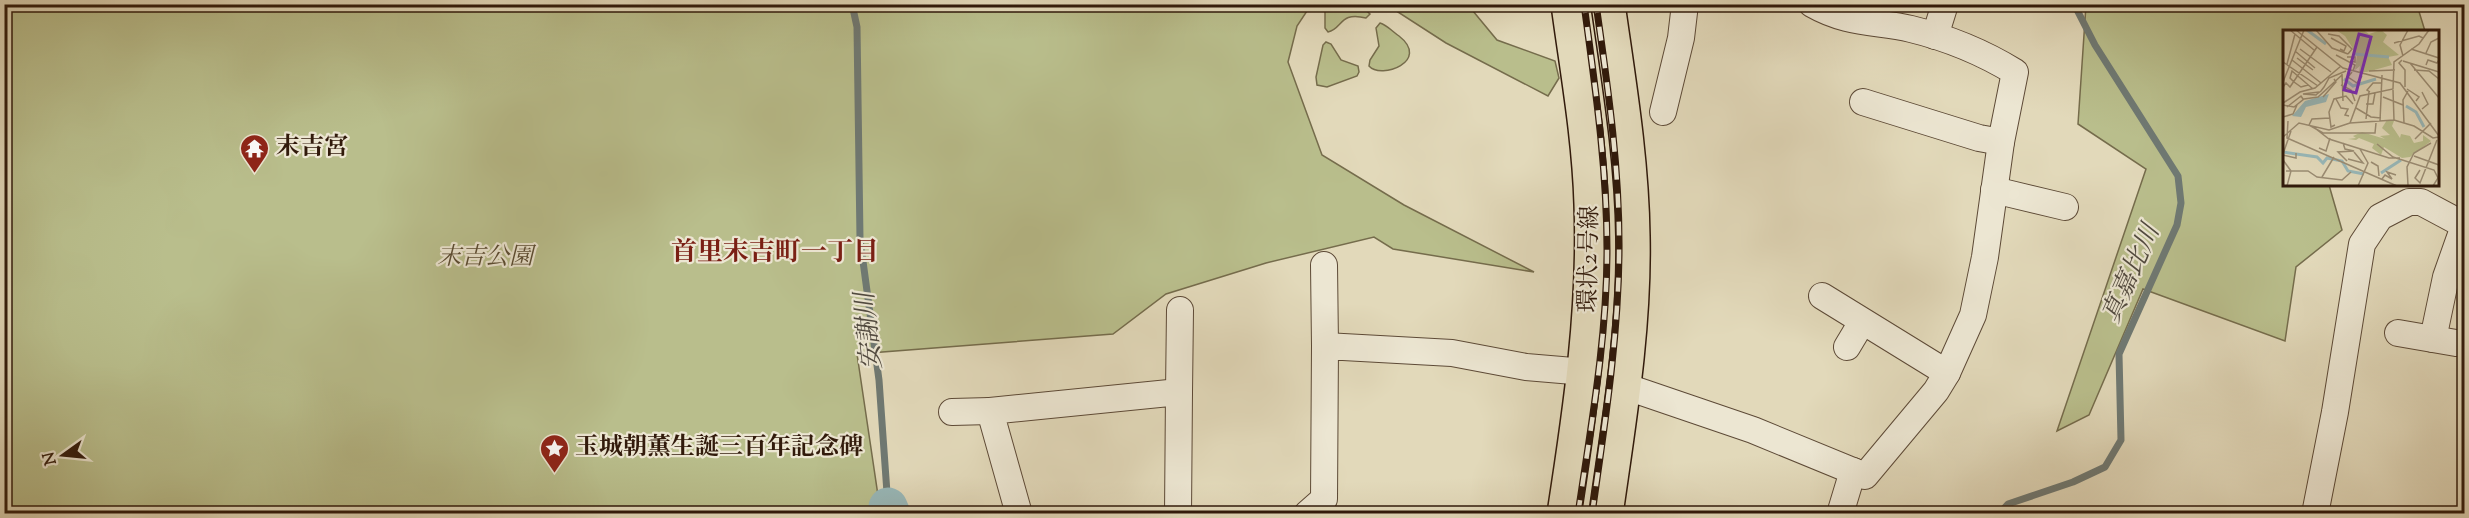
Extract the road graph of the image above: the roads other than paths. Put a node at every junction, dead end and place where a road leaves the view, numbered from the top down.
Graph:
1 (1568, 4) edge
2 (1608, 4) edge
3 (1685, 4) edge
4 (1812, 4) edge
5 (1945, 4) edge
6 (1935, 36) junction
7 (1863, 102) dead end
8 (1663, 112) dead end
9 (2001, 142) junction
10 (1994, 190) junction
11 (2065, 207) dead end
12 (2464, 225) edge
13 (1324, 265) dead end
14 (1822, 296) dead end
15 (1180, 310) dead end
16 (1862, 322) junction
17 (2398, 333) dead end
18 (1325, 346) junction
19 (1847, 347) dead end
20 (1584, 372) junction
21 (1947, 373) junction
22 (1623, 386) junction
23 (1179, 393) junction
24 (990, 411) junction
25 (952, 412) dead end
26 (1853, 471) junction
27 (1019, 513) edge
28 (1178, 513) edge
29 (1307, 513) edge
30 (1564, 513) edge
31 (1606, 513) edge
32 (1840, 513) edge
33 (2315, 513) edge

1 - 20 main road, 環状2号線
2 - 22 main road, 環状2号線
3 - 8 street
4 - 6 street
5 - 6 street
6 - 9 street
7 - 9 street
9 - 10 street
10 - 11 street
10 - 21 street
12 - 17 street
12 - 33 street
13 - 18 street
14 - 16 street
15 - 23 street
16 - 19 street
16 - 21 street
18 - 20 street
18 - 29 street
20 - 30 main road, 環状2号線
21 - 26 street
22 - 26 street
22 - 31 main road, 環状2号線
23 - 24 street
23 - 28 street
24 - 25 street
24 - 27 street
26 - 32 street

